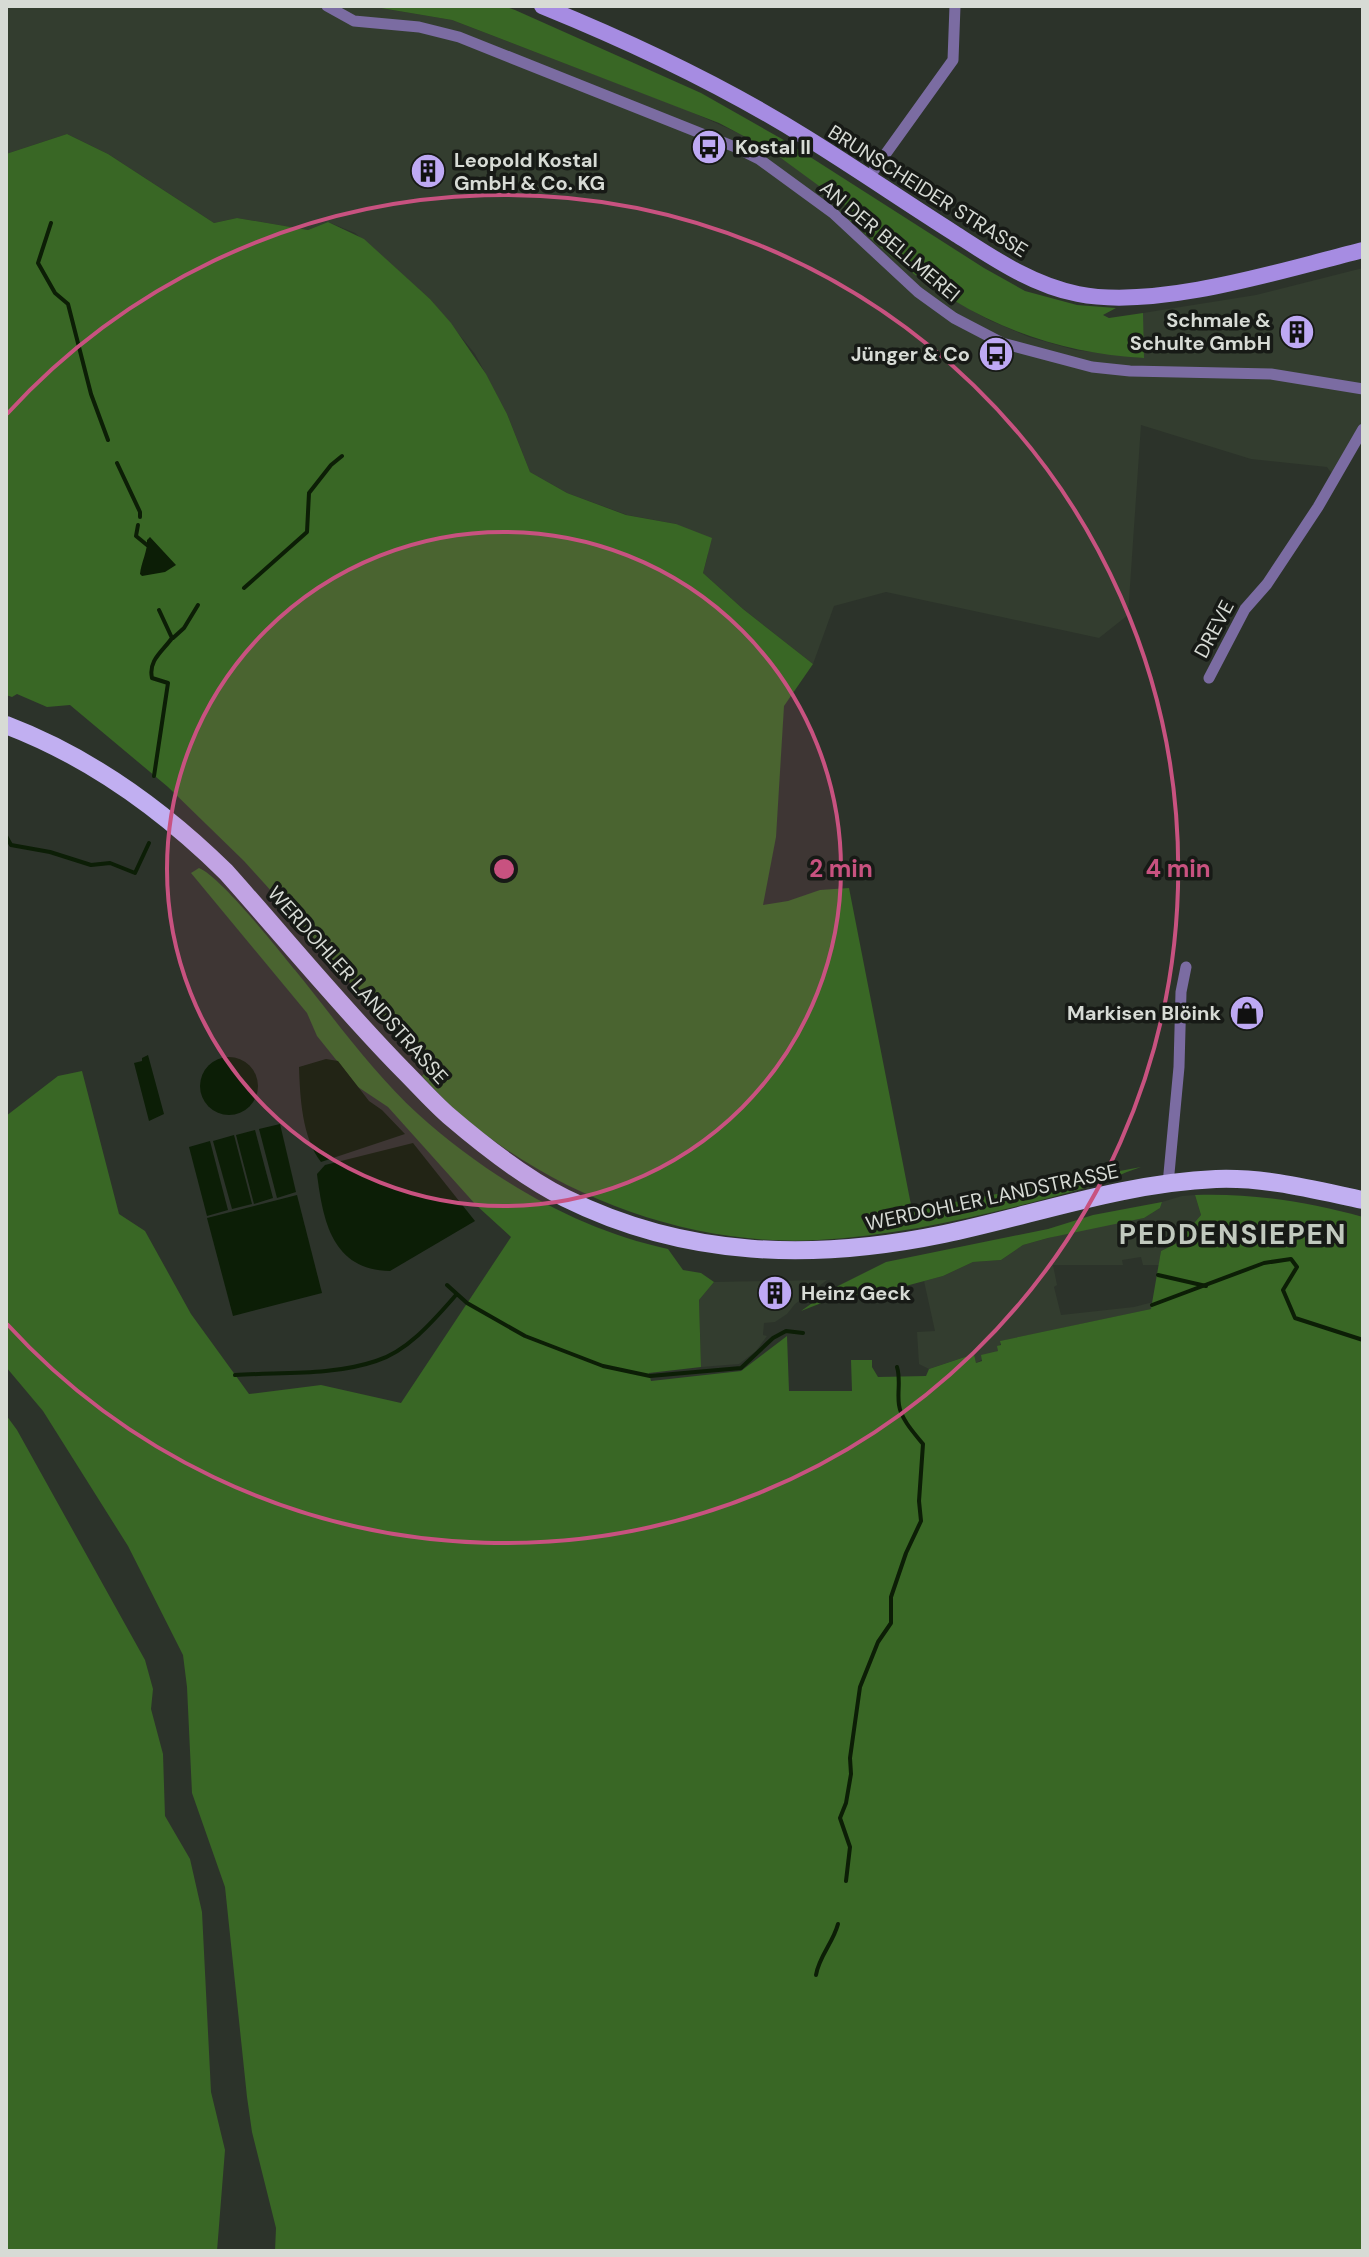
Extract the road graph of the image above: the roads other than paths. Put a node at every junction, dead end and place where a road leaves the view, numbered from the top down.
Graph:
1 (327, 6) edge
2 (542, 6) edge
3 (955, 6) edge
4 (869, 177) junction
5 (1363, 250) edge
6 (1363, 389) edge
7 (1363, 429) edge
8 (1209, 678) dead end
9 (6, 725) edge
10 (1186, 967) dead end
11 (1168, 1184) junction
12 (1363, 1200) edge

1 - 6 street, AN DER BELLMEREI
2 - 4 main road, BRUNSCHEIDER STRASSE
3 - 4 street
4 - 5 main road, BRUNSCHEIDER STRASSE
7 - 8 street, DREVE
9 - 11 main road, WERDOHLER LANDSTRASSE
10 - 11 street
11 - 12 main road, WERDOHLER LANDSTRASSE

